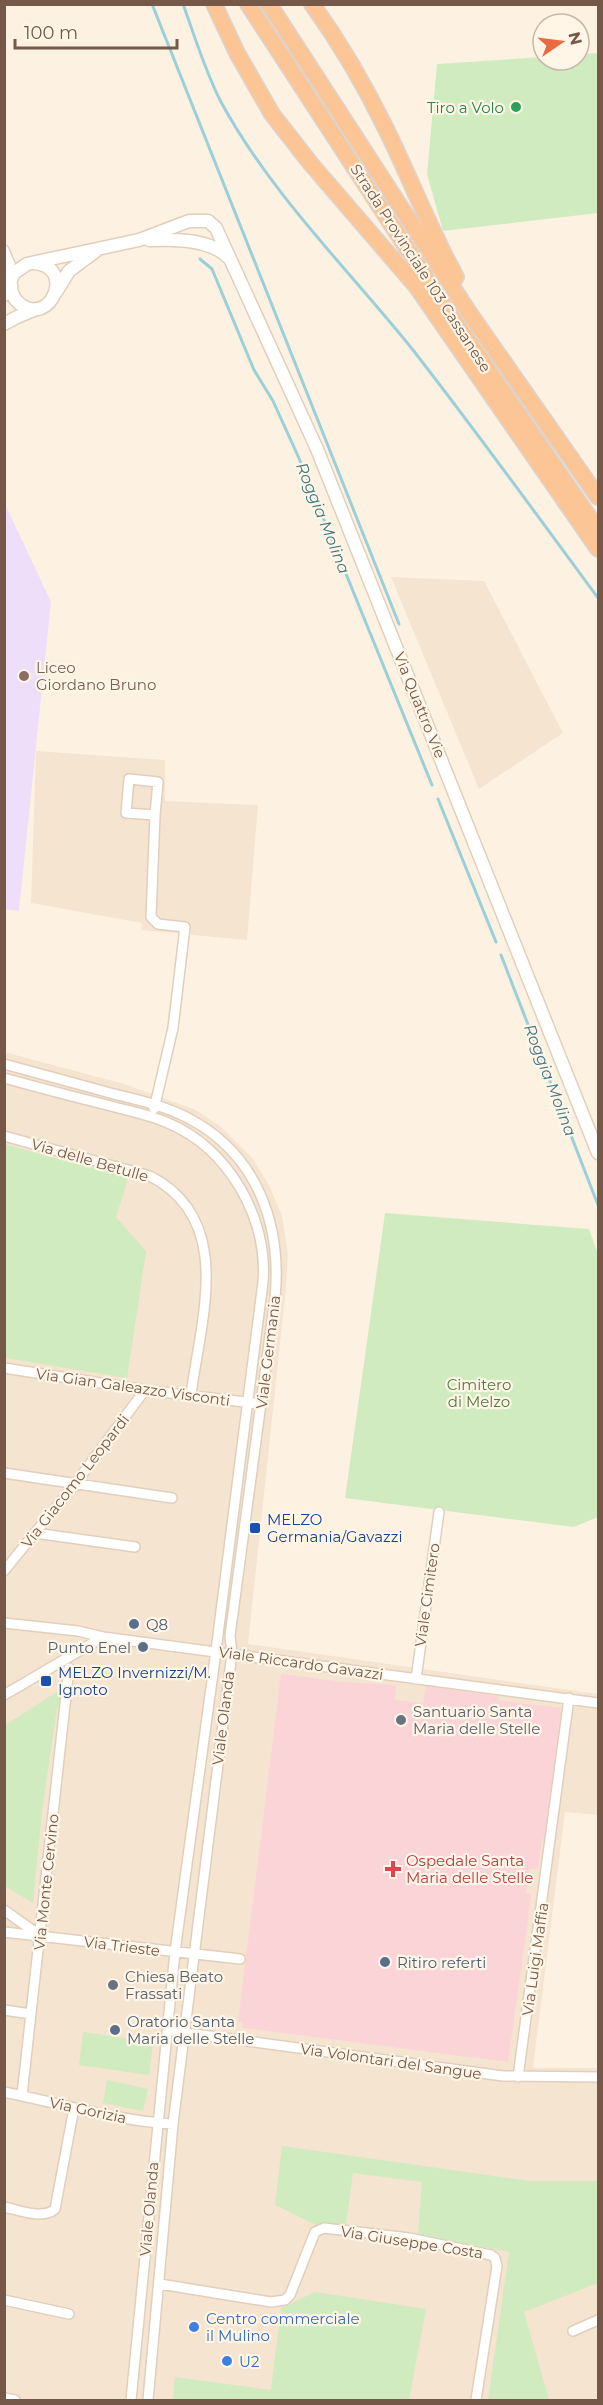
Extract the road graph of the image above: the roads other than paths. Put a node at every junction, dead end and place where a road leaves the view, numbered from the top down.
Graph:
1 (214, 4) edge
2 (248, 4) edge
3 (269, 4) edge
4 (312, 4) edge
5 (139, 240) junction
6 (102, 248) junction
7 (4, 250) edge
8 (232, 261) junction
9 (29, 263) junction
10 (11, 284) junction
11 (55, 294) junction
12 (4, 296) edge
13 (41, 308) junction
14 (4, 324) edge
15 (598, 496) edge
16 (598, 530) edge
17 (598, 549) edge
18 (155, 815) junction
19 (4, 1064) edge
20 (4, 1078) edge
21 (156, 1105) junction
22 (152, 1117) junction
23 (4, 1137) edge
24 (598, 1153) edge
25 (4, 1368) edge
26 (145, 1390) junction
27 (191, 1395) junction
28 (248, 1403) junction
29 (261, 1404) junction
30 (4, 1473) edge
31 (75, 1484) junction
32 (172, 1498) dead end
33 (439, 1512) dead end
34 (35, 1533) junction
35 (135, 1547) dead end
36 (4, 1571) edge
37 (4, 1623) edge
38 (104, 1637) junction
39 (216, 1651) junction
40 (232, 1653) junction
41 (69, 1668) dead end
42 (416, 1678) junction
43 (4, 1695) edge
44 (569, 1698) junction
45 (598, 1702) edge
46 (4, 1910) edge
47 (4, 1932) edge
48 (40, 1936) junction
49 (175, 1952) junction
50 (194, 1954) junction
51 (240, 1959) dead end
52 (4, 2010) edge
53 (31, 2014) junction
54 (168, 2019) junction
55 (184, 2033) junction
56 (518, 2077) junction
57 (598, 2077) edge
58 (4, 2092) edge
59 (22, 2095) junction
60 (74, 2108) junction
61 (157, 2123) junction
62 (173, 2124) junction
63 (4, 2207) edge
64 (160, 2284) junction
65 (4, 2300) edge
66 (69, 2314) dead end
67 (598, 2320) edge
68 (573, 2331) dead end
69 (4, 2398) edge
70 (15, 2400) edge
71 (131, 2400) edge
72 (148, 2400) edge
73 (476, 2400) edge

1 - 17 highway
2 - 16 highway, Strada Provinciale 103 Cassanese
3 - 15 highway, Strada Provinciale 103 Cassanese
4 - 15 highway
5 - 6 street
5 - 8 street
5 - 8 street, Via Quattro Vie
6 - 9 street
6 - 11 street
7 - 10 street
8 - 24 street, Via Quattro Vie
9 - 10 street
9 - 11 street
10 - 12 street
10 - 13 street
11 - 13 street
13 - 14 street
18 - 18 street
18 - 21 street
19 - 21 street, Viale Germania
20 - 22 street, Viale Germania
21 - 22 street
21 - 29 street, Viale Germania
22 - 28 street, Viale Germania
23 - 27 street, Via delle Betulle
25 - 26 street, Via Gian Galeazzo Visconti
26 - 27 street, Via Gian Galeazzo Visconti
26 - 31 street, Via Giacomo Leopardi
27 - 28 street, Via Gian Galeazzo Visconti
28 - 29 street, Via Gian Galeazzo Visconti
28 - 39 street, Viale Germania
29 - 40 street, Viale Germania
30 - 31 street
31 - 32 street
31 - 34 street, Via Giacomo Leopardi
33 - 42 street, Viale Cimitero
34 - 35 street
34 - 36 street, Via Giacomo Leopardi
37 - 38 street, Viale Riccardo Gavazzi
38 - 39 street, Viale Riccardo Gavazzi
38 - 43 street
39 - 40 street, Viale Riccardo Gavazzi
39 - 49 street, Viale Olanda
40 - 42 street, Viale Riccardo Gavazzi
40 - 50 street, Viale Olanda
41 - 48 street, Via Monte Cervino
42 - 44 street, Viale Riccardo Gavazzi
44 - 45 street, Viale Riccardo Gavazzi
44 - 56 street, Via Luigi Maffia
46 - 48 street
47 - 48 street, Via Trieste
48 - 49 street, Via Trieste
48 - 53 street, Via Monte Cervino
49 - 50 street, Via Trieste
49 - 54 street, Viale Olanda
50 - 51 street, Via Trieste
50 - 55 street, Viale Olanda
52 - 53 street
53 - 59 street, Via Monte Cervino
54 - 55 street
54 - 61 street, Viale Olanda
55 - 56 street, Via Volontari del Sangue
55 - 62 street, Viale Olanda
56 - 57 street, Via Volontari del Sangue
58 - 59 street, Via Gorizia
59 - 60 street, Via Gorizia
60 - 61 street, Via Gorizia
60 - 63 street
61 - 62 street, Via Gorizia
61 - 71 street, Viale Olanda
62 - 64 street, Viale Olanda
64 - 72 street, Viale Olanda
64 - 73 street, Via Giuseppe Costa
65 - 66 street
67 - 68 street
69 - 70 street

